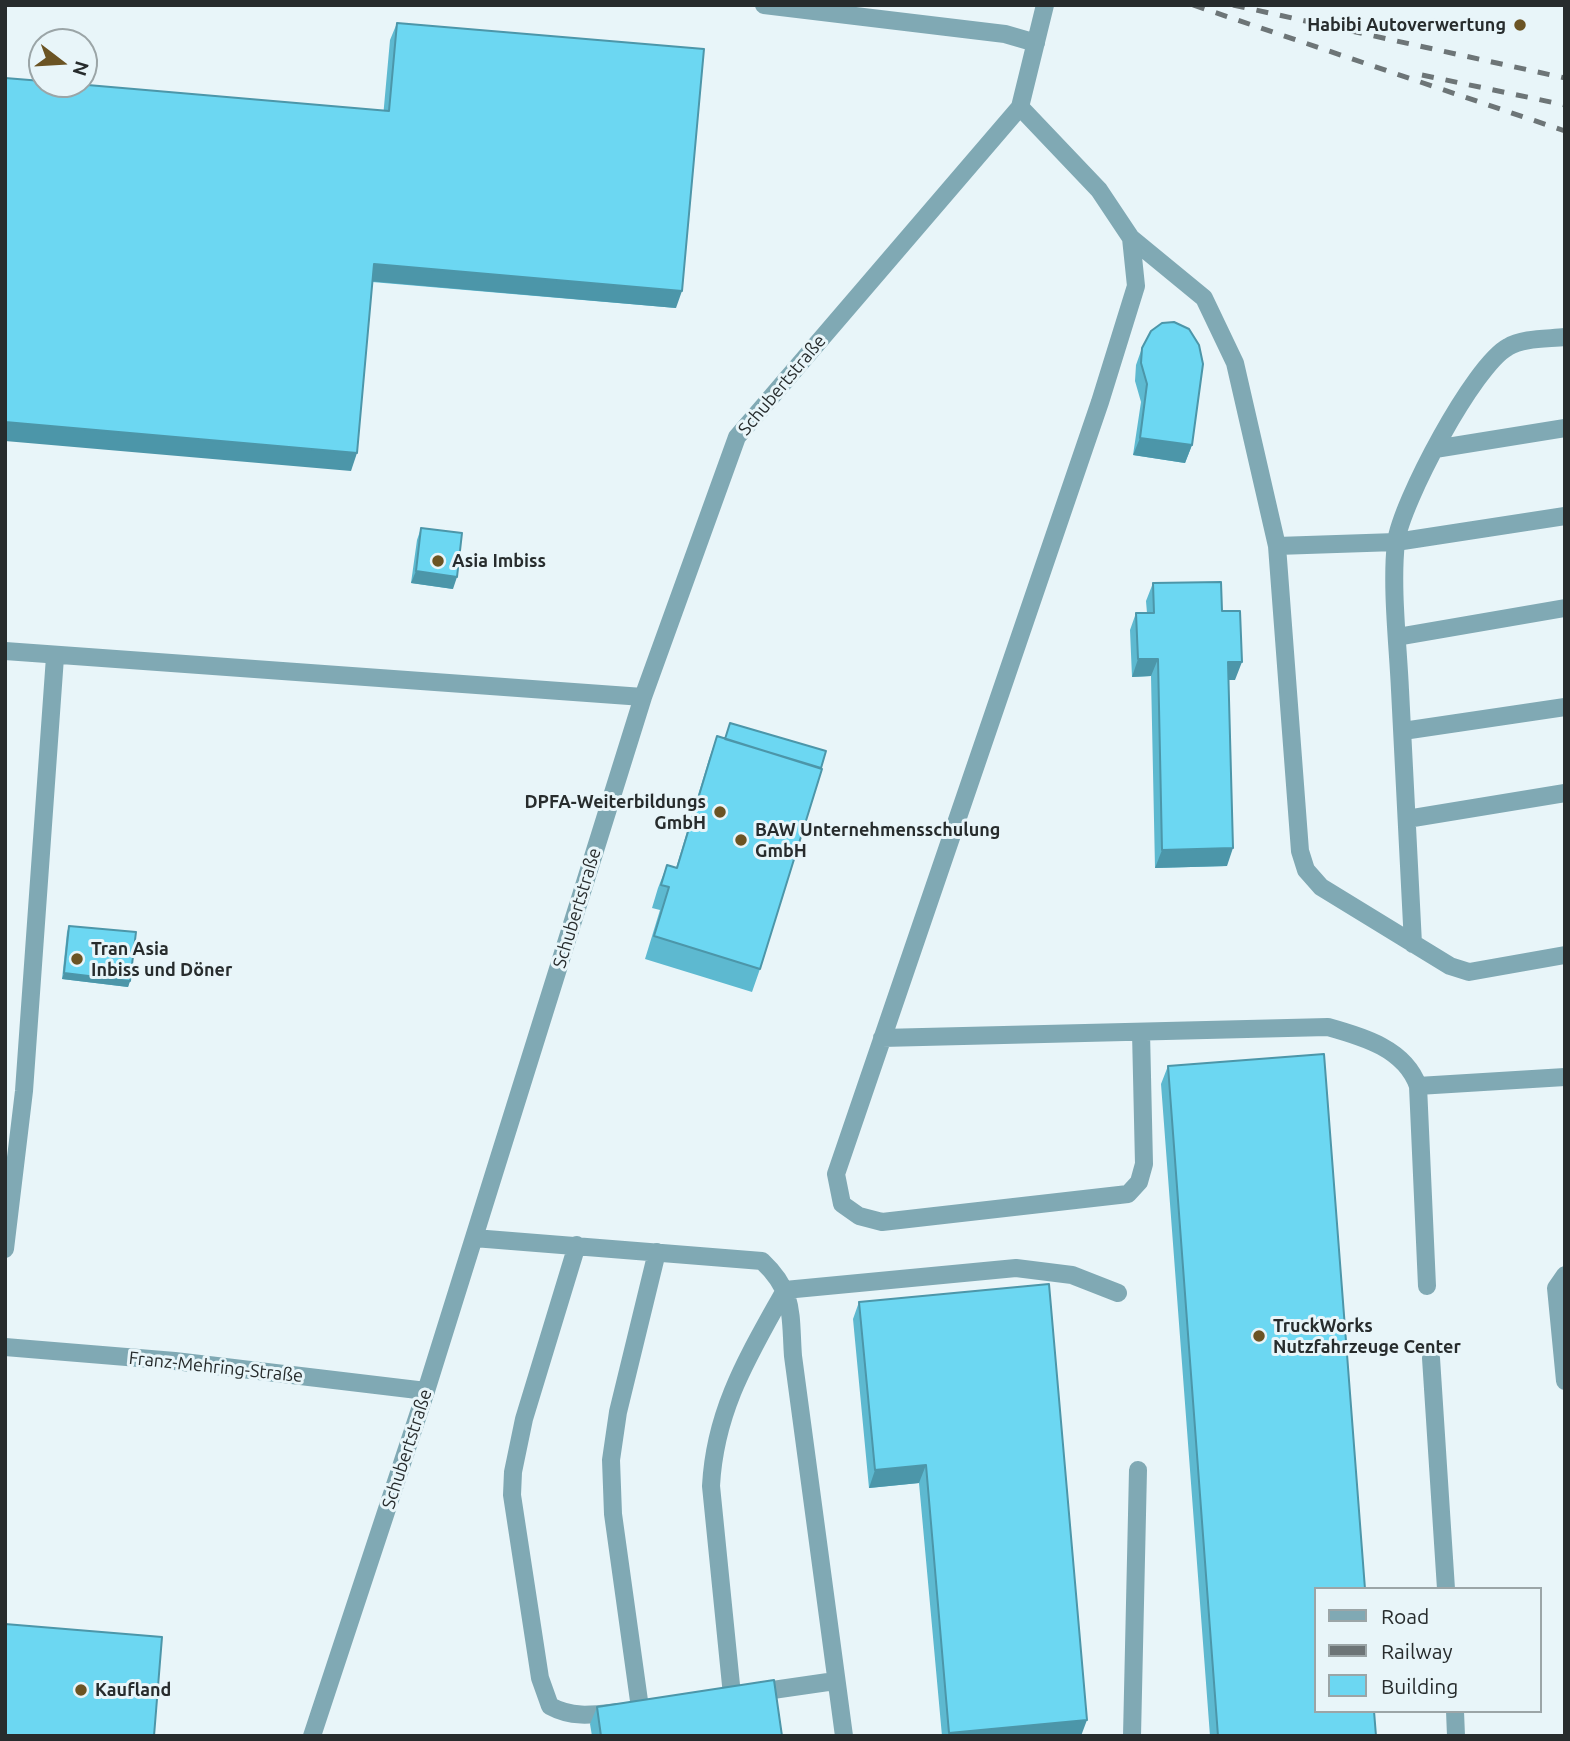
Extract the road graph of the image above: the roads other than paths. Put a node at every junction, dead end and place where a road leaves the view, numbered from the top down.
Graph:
1 (764, 5) edge
2 (1045, 5) edge
3 (1036, 43) junction
4 (1020, 107) junction
5 (1131, 238) junction
6 (1565, 337) edge
7 (1565, 428) edge
8 (1435, 449) junction
9 (1565, 516) edge
10 (1396, 542) junction
11 (1277, 547) junction
12 (1565, 608) edge
13 (1397, 637) junction
14 (5, 651) edge
15 (55, 657) junction
16 (643, 698) junction
17 (1565, 707) edge
18 (1402, 731) junction
19 (1565, 793) edge
20 (1407, 819) junction
21 (1413, 944) junction
22 (1565, 955) edge
23 (1141, 1032) junction
24 (882, 1038) junction
25 (1565, 1077) edge
26 (1418, 1086) junction
27 (9, 1175) edge
28 (474, 1238) junction
29 (577, 1245) junction
30 (5, 1248) edge
31 (657, 1252) junction
32 (1565, 1275) edge
33 (1427, 1286) dead end
34 (785, 1290) junction
35 (1118, 1293) dead end
36 (5, 1347) edge
37 (1431, 1357) dead end
38 (1565, 1381) edge
39 (426, 1391) junction
40 (1138, 1470) dead end
41 (1446, 1587) edge
42 (835, 1681) junction
43 (1455, 1713) edge
44 (312, 1736) edge
45 (844, 1736) edge
46 (1132, 1736) edge
47 (1456, 1736) edge

1 - 3 street
2 - 3 street, Schubertstraße
3 - 4 street, Schubertstraße
4 - 5 street
4 - 16 street, Schubertstraße
5 - 11 street
5 - 24 street
6 - 8 street
7 - 8 street
8 - 10 street
9 - 10 street
10 - 11 street
10 - 13 street
11 - 21 street
12 - 13 street
13 - 18 street
14 - 15 street
15 - 16 street
15 - 27 street
16 - 28 street, Schubertstraße
17 - 18 street
18 - 20 street
19 - 20 street
20 - 21 street
21 - 22 street
23 - 24 street
23 - 24 street
23 - 26 street
25 - 26 street
26 - 33 street
27 - 30 street
28 - 29 street
28 - 39 street, Schubertstraße
29 - 31 street
29 - 31 street
31 - 34 street
32 - 38 street
34 - 35 street
34 - 42 street
34 - 42 street
36 - 39 street, Franz-Mehring-Straße
37 - 41 street
39 - 44 street, Schubertstraße
40 - 46 street
42 - 45 street
43 - 47 street

